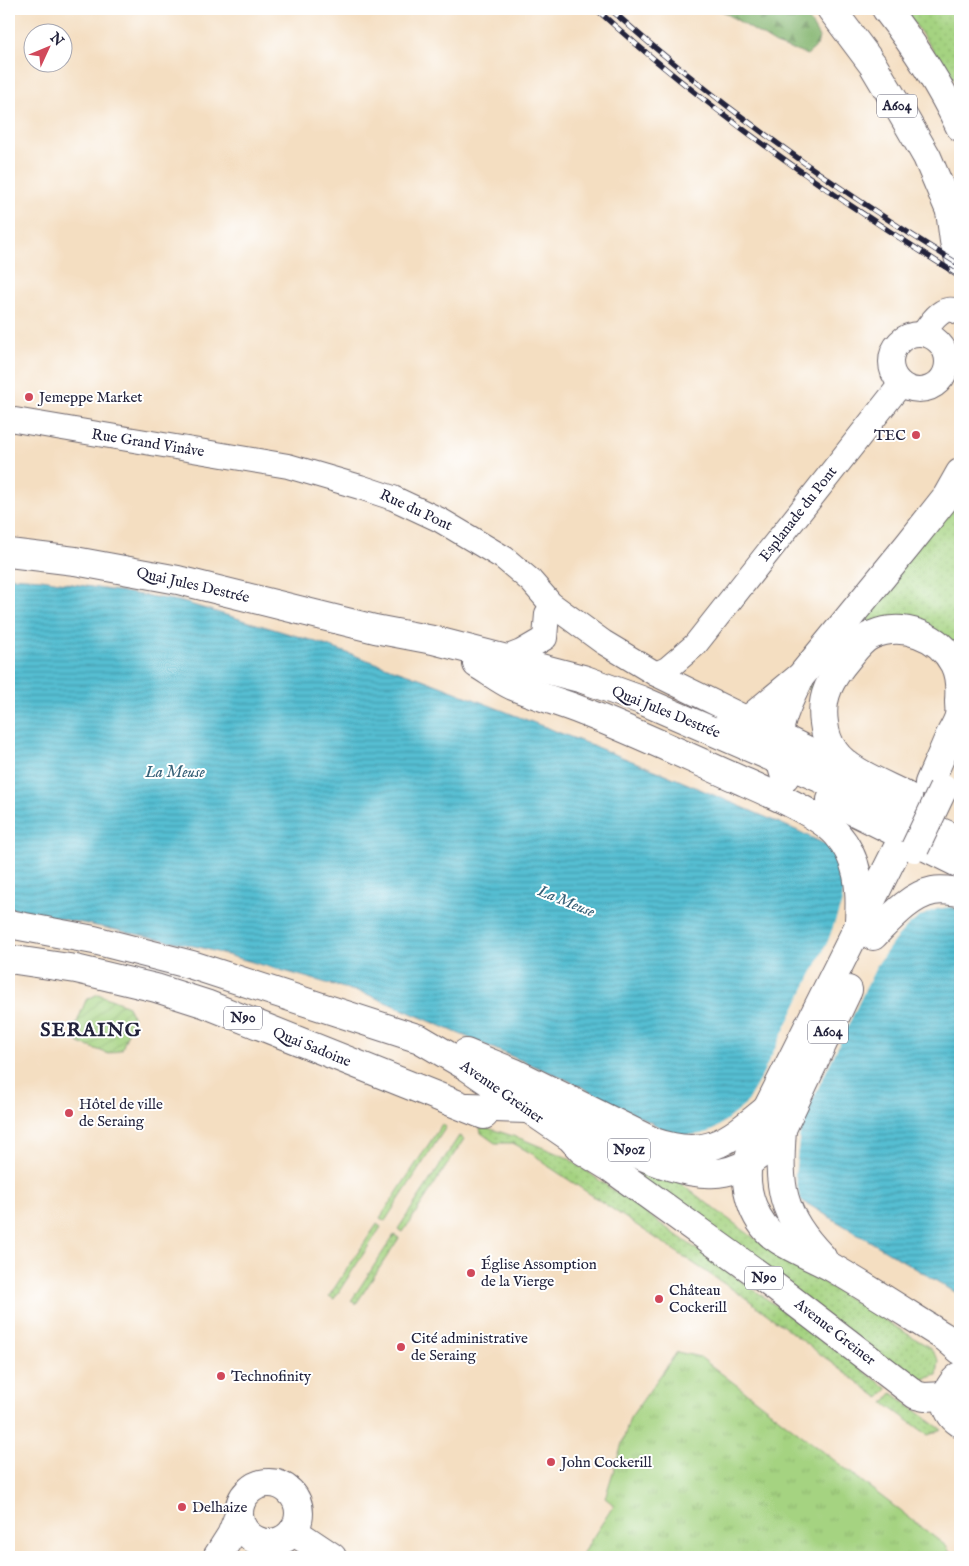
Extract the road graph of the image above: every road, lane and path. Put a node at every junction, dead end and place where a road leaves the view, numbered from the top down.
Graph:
1 (831, 9) edge
2 (886, 9) edge
3 (960, 127) edge
4 (955, 218) edge
5 (960, 263) edge
6 (960, 313) edge
7 (923, 334) junction
8 (954, 367) edge
9 (901, 384) junction
10 (9, 419) edge
11 (288, 466) joint
12 (960, 473) edge
13 (9, 553) edge
14 (531, 581) junction
15 (554, 635) junction
16 (603, 642) junction
17 (490, 661) junction
18 (801, 676) junction
19 (666, 678) junction
20 (960, 686) edge
21 (960, 715) edge
22 (748, 720) junction
23 (716, 732) junction
24 (960, 751) edge
25 (781, 757) junction
26 (936, 786) junction
27 (954, 832) edge
28 (911, 844) junction
29 (960, 864) edge
30 (960, 892) edge
31 (9, 924) edge
32 (866, 931) junction
33 (9, 959) edge
34 (420, 1039) junction
35 (468, 1107) junction
36 (527, 1109) junction
37 (775, 1119) junction
38 (582, 1150) junction
39 (743, 1170) junction
40 (831, 1267) junction
41 (960, 1350) edge
42 (953, 1386) edge
43 (960, 1423) edge
44 (239, 1514) junction
45 (276, 1544) edge
46 (217, 1557) edge
47 (332, 1557) edge

1 - 4 main road, A604
2 - 3 main road, A604
4 - 5 main road
6 - 7 street
7 - 8 street
7 - 9 street
8 - 9 street
9 - 19 street, Esplanade du Pont
10 - 11 street, Rue Grand Vinâve
11 - 14 street, Rue du Pont
12 - 18 main road
13 - 17 main road, Quai Jules Destrée
14 - 15 street
14 - 16 street, Rue du Pont
15 - 16 street
15 - 17 street
15 - 19 street
16 - 19 street
17 - 23 main road, Quai Jules Destrée
17 - 25 main road, Quai Jules Destrée
17 - 32 main road
18 - 22 main road
18 - 25 main road
19 - 22 street
20 - 21 main road
20 - 27 main road
21 - 26 main road, A604
22 - 23 main road
22 - 25 street
23 - 25 main road, Quai Jules Destrée
24 - 26 main road, A604
25 - 27 main road, Quai Jules Destrée
25 - 28 main road, Quai Jules Destrée
26 - 28 main road, A604, bridge
28 - 29 main road, Quai Jules Destrée
28 - 32 main road, A604
30 - 32 main road
31 - 34 main road, N90
32 - 37 main road, A604
33 - 35 main road, Quai Sadoine / N90
34 - 36 main road, Avenue Greiner / N90
34 - 37 main road, N90z
35 - 36 main road, N90z
35 - 38 main road, Avenue Greiner / N90
36 - 38 main road, Avenue Greiner / N90
36 - 39 main road, N90z
37 - 39 main road, N90z
37 - 40 main road
38 - 42 main road, Avenue Greiner / N90
39 - 40 main road
40 - 41 main road
42 - 43 main road
44 - 45 main road
44 - 45 main road
44 - 46 main road
45 - 47 main road

